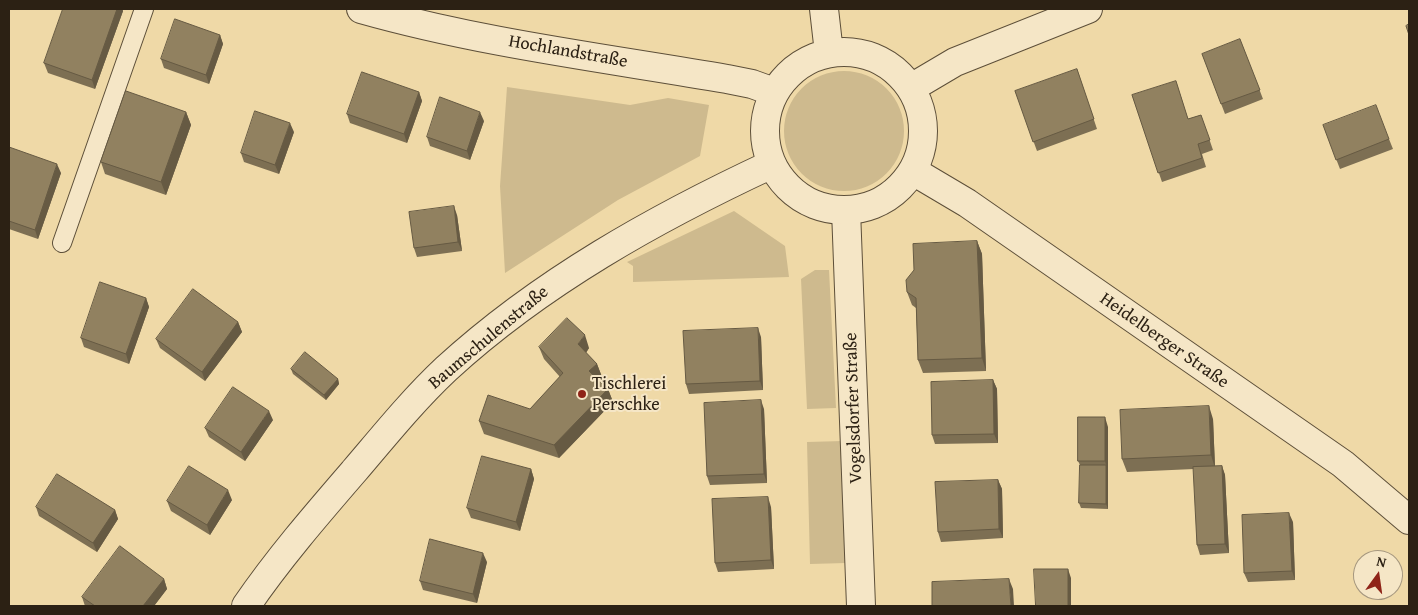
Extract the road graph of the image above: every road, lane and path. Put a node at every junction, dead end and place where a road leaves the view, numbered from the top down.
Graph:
1 (144, 9) edge
2 (361, 9) edge
3 (824, 9) edge
4 (1088, 9) edge
5 (829, 53) junction
6 (911, 88) junction
7 (774, 92) junction
8 (772, 164) junction
9 (913, 171) junction
10 (846, 210) junction
11 (62, 243) dead end
12 (1409, 520) edge
13 (246, 606) edge
14 (861, 606) edge

1 - 11 lane
2 - 7 street, Hochlandstraße
3 - 5 street
4 - 6 street
5 - 6 street
5 - 7 street
6 - 9 street
7 - 8 street
8 - 10 street
8 - 13 street, Baumschulenstraße
9 - 10 street
9 - 12 street, Heidelberger Straße
10 - 14 street, Vogelsdorfer Straße

